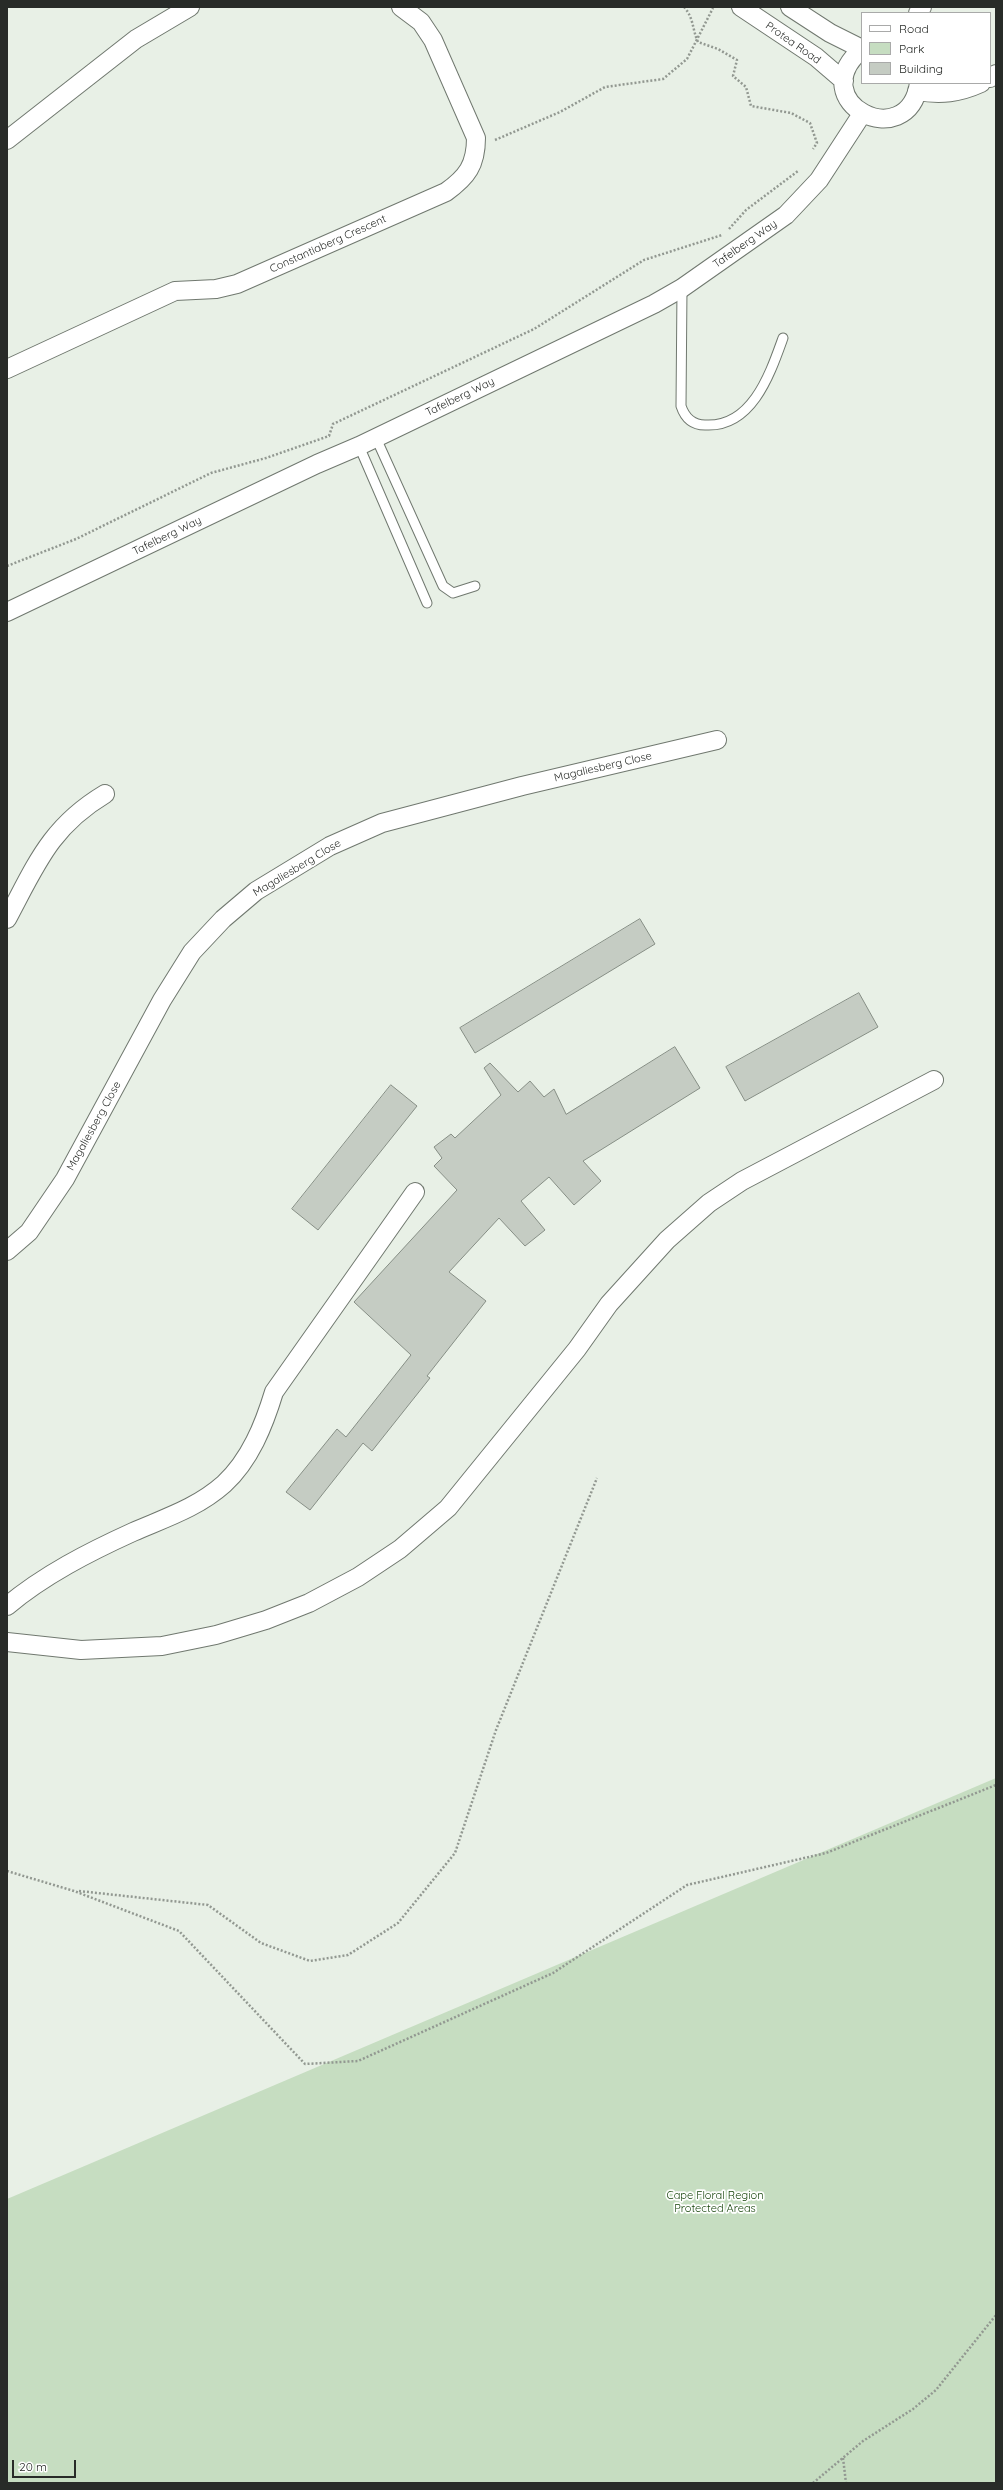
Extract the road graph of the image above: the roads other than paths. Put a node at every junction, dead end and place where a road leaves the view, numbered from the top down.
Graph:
1 (190, 7) edge
2 (401, 7) edge
3 (741, 7) edge
4 (790, 7) edge
5 (861, 48) edge
6 (861, 50) edge
7 (844, 81) junction
8 (979, 84) edge
9 (918, 87) edge
10 (862, 114) junction
11 (7, 140) edge
12 (686, 285) junction
13 (783, 338) dead end
14 (7, 370) edge
15 (376, 438) junction
16 (359, 446) junction
17 (475, 586) dead end
18 (427, 603) dead end
19 (7, 612) edge
20 (717, 740) dead end
21 (105, 794) dead end
22 (7, 919) edge
23 (934, 1080) dead end
24 (415, 1192) dead end
25 (7, 1252) edge
26 (7, 1606) edge
27 (7, 1642) edge

1 - 11 street
2 - 14 street, Constantiaberg Crescent
3 - 7 street, Protea Road
4 - 5 street
6 - 7 street
7 - 10 street
8 - 9 street
9 - 10 street
10 - 12 street, Tafelberg Way
12 - 13 lane
12 - 15 street, Tafelberg Way
15 - 16 street, Tafelberg Way
15 - 17 lane
16 - 18 lane
16 - 19 street, Tafelberg Way
20 - 25 street, Magaliesberg Close
21 - 22 street
23 - 27 street
24 - 26 street

